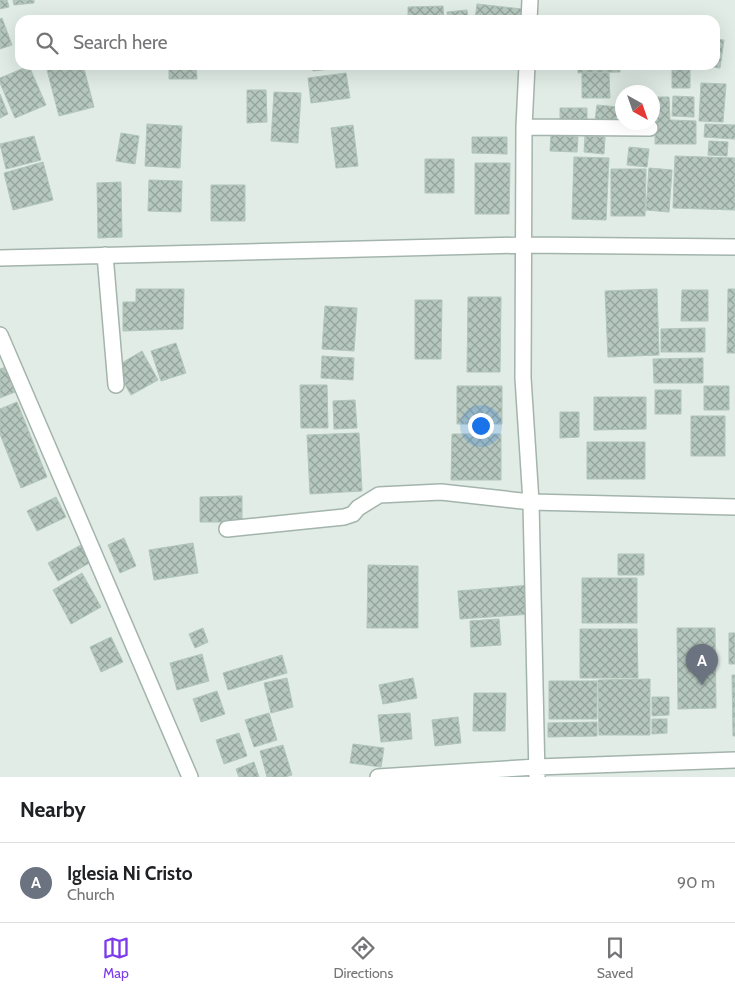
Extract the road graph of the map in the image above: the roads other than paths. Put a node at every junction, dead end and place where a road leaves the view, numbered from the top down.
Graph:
1 (530, 0) edge
2 (529, 15) edge
3 (527, 70) edge
4 (524, 127) junction
5 (615, 128) edge
6 (524, 245) junction
7 (735, 247) edge
8 (105, 255) junction
9 (0, 258) edge
10 (0, 335) edge
11 (116, 385) dead end
12 (531, 502) junction
13 (735, 507) edge
14 (227, 529) dead end
15 (735, 760) edge
16 (537, 772) edge
17 (190, 777) edge
18 (378, 777) edge

1 - 2 street
3 - 4 street
4 - 5 street
4 - 6 street
6 - 7 street
6 - 8 street
6 - 12 street
8 - 9 street
8 - 11 street
10 - 17 street
12 - 13 street
12 - 14 street
12 - 16 street
15 - 16 street
16 - 18 street

